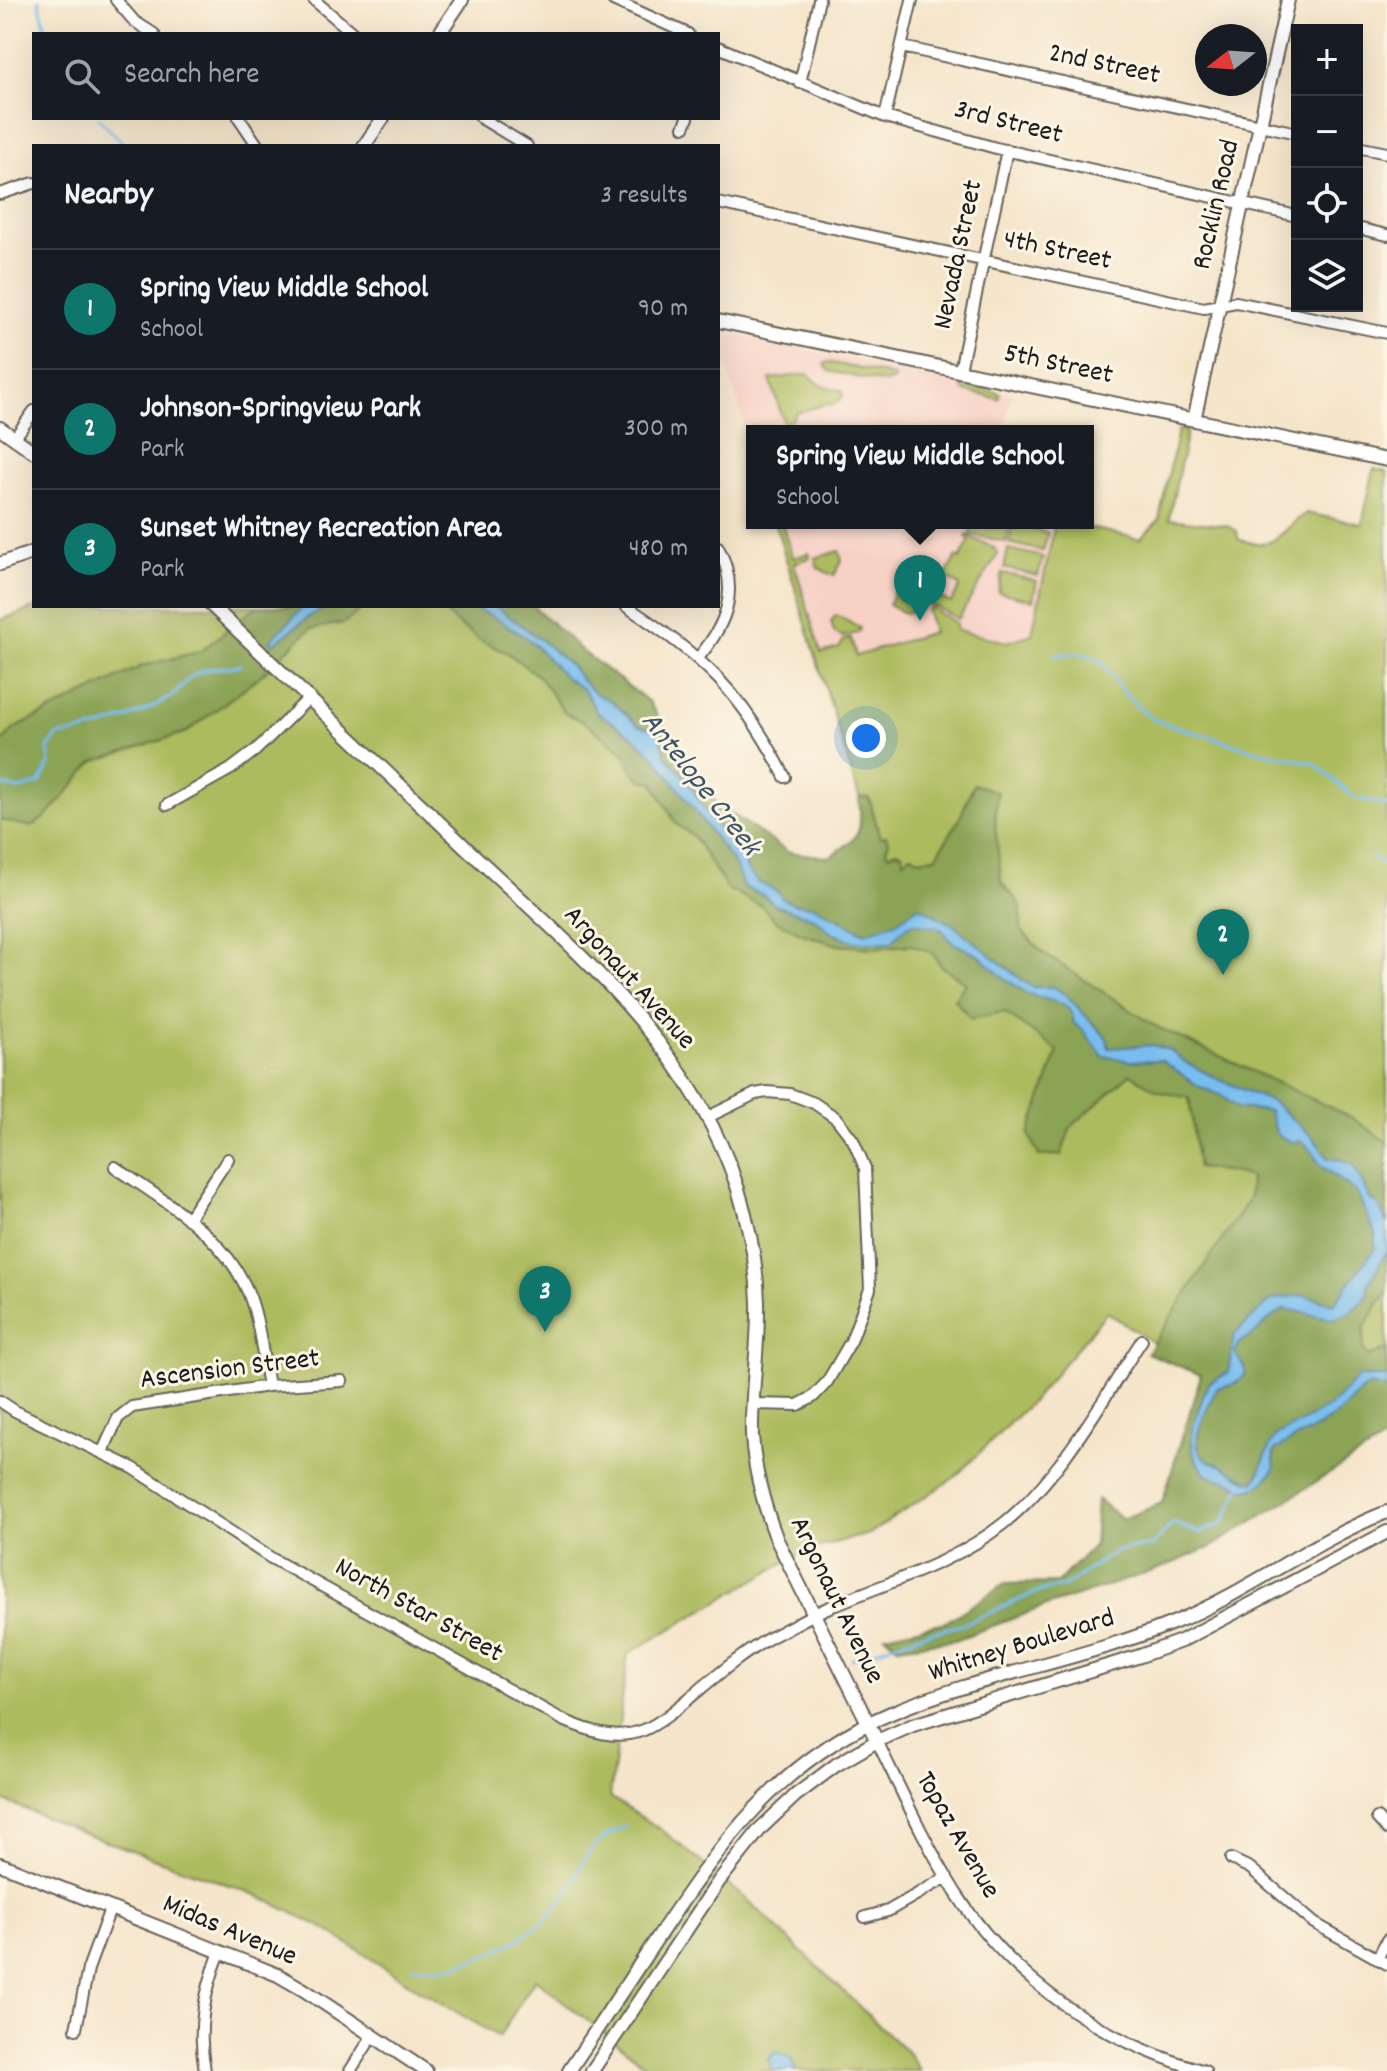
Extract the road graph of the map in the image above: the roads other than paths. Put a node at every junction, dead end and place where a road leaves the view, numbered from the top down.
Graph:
1 (116, 0) edge
2 (314, 0) edge
3 (462, 0) edge
4 (819, 0) edge
5 (912, 0) edge
6 (1288, 0) edge
7 (616, 1) edge
8 (151, 32) edge
9 (352, 32) edge
10 (440, 32) edge
11 (684, 32) edge
12 (902, 47) junction
13 (720, 50) edge
14 (800, 83) junction
15 (885, 117) junction
16 (240, 120) edge
17 (382, 120) edge
18 (484, 120) edge
19 (1261, 125) junction
20 (1291, 132) edge
21 (257, 144) edge
22 (365, 144) edge
23 (524, 144) edge
24 (1363, 148) edge
25 (1007, 150) junction
26 (1387, 153) edge
27 (32, 184) edge
28 (0, 194) edge
29 (720, 203) edge
30 (1243, 203) junction
31 (1291, 215) edge
32 (1363, 229) edge
33 (1387, 235) edge
34 (983, 260) junction
35 (1220, 304) junction
36 (720, 321) edge
37 (1387, 333) edge
38 (960, 370) junction
39 (32, 414) edge
40 (1194, 420) junction
41 (0, 428) edge
42 (14, 439) junction
43 (32, 451) edge
44 (1387, 460) edge
45 (720, 552) edge
46 (32, 553) edge
47 (0, 564) edge
48 (214, 608) edge
49 (629, 608) edge
50 (698, 658) junction
51 (309, 698) junction
52 (785, 777) dead end
53 (167, 805) dead end
54 (708, 1117) junction
55 (228, 1159) dead end
56 (115, 1167) dead end
57 (188, 1219) junction
58 (1142, 1340) dead end
59 (342, 1381) dead end
60 (268, 1386) junction
61 (0, 1401) edge
62 (753, 1404) junction
63 (102, 1453) junction
64 (1387, 1512) edge
65 (1387, 1532) edge
66 (814, 1614) junction
67 (868, 1724) junction
68 (877, 1741) junction
69 (1377, 1818) dead end
70 (1387, 1829) edge
71 (1231, 1859) dead end
72 (0, 1864) edge
73 (947, 1877) junction
74 (110, 1909) junction
75 (865, 1917) dead end
76 (1387, 1940) edge
77 (220, 1952) junction
78 (1382, 1961) edge
79 (76, 2029) dead end
80 (373, 2035) junction
81 (205, 2071) edge
82 (350, 2071) edge
83 (426, 2071) edge
84 (569, 2071) edge
85 (592, 2071) edge
86 (1205, 2071) edge

1 - 8 street
2 - 9 street
3 - 10 street
4 - 14 street
5 - 12 street
6 - 19 street, Rocklin Road
7 - 11 street
12 - 15 street
12 - 19 street, 2nd Street
13 - 14 street, 3rd Street
14 - 15 street, 3rd Street
15 - 25 street, 3rd Street
16 - 21 street
17 - 22 street
18 - 23 street
19 - 20 street, 2nd Street
19 - 30 street, Rocklin Road
24 - 26 street
25 - 30 street, 3rd Street
25 - 34 street, Nevada Street
27 - 28 street
29 - 34 street, 4th Street
30 - 31 street, 3rd Street
30 - 35 street, Rocklin Road
32 - 33 street
34 - 35 street, 4th Street
34 - 38 street, Nevada Street
35 - 37 street, 4th Street
35 - 40 street, Rocklin Road
36 - 38 street, 5th Street
38 - 40 street, 5th Street
39 - 42 street
40 - 44 street, 5th Street
41 - 42 street
42 - 43 street
45 - 50 street
46 - 47 street
48 - 51 street, Argonaut Avenue
49 - 50 street
50 - 52 street
51 - 53 street
51 - 54 street, Argonaut Avenue
54 - 62 street, Argonaut Avenue
54 - 62 street
55 - 57 street
56 - 57 street
57 - 60 street
58 - 66 street, North Star Street
59 - 60 street, Ascension Street
60 - 63 street, Ascension Street
61 - 63 street, North Star Street
62 - 66 street, Argonaut Avenue
63 - 66 street, North Star Street
64 - 67 street, Whitney Boulevard
65 - 68 street, Whitney Boulevard
66 - 67 street, Argonaut Avenue
67 - 68 street, Argonaut Avenue
67 - 84 street, Whitney Boulevard
68 - 73 street, Topaz Avenue
68 - 85 street, Whitney Boulevard
69 - 70 street
71 - 78 street
72 - 74 street, Midas Avenue
73 - 75 street
73 - 86 street, Topaz Avenue
74 - 77 street, Midas Avenue
74 - 79 street
76 - 78 street
77 - 80 street, Midas Avenue
77 - 81 street
80 - 82 street
80 - 83 street, Midas Avenue

